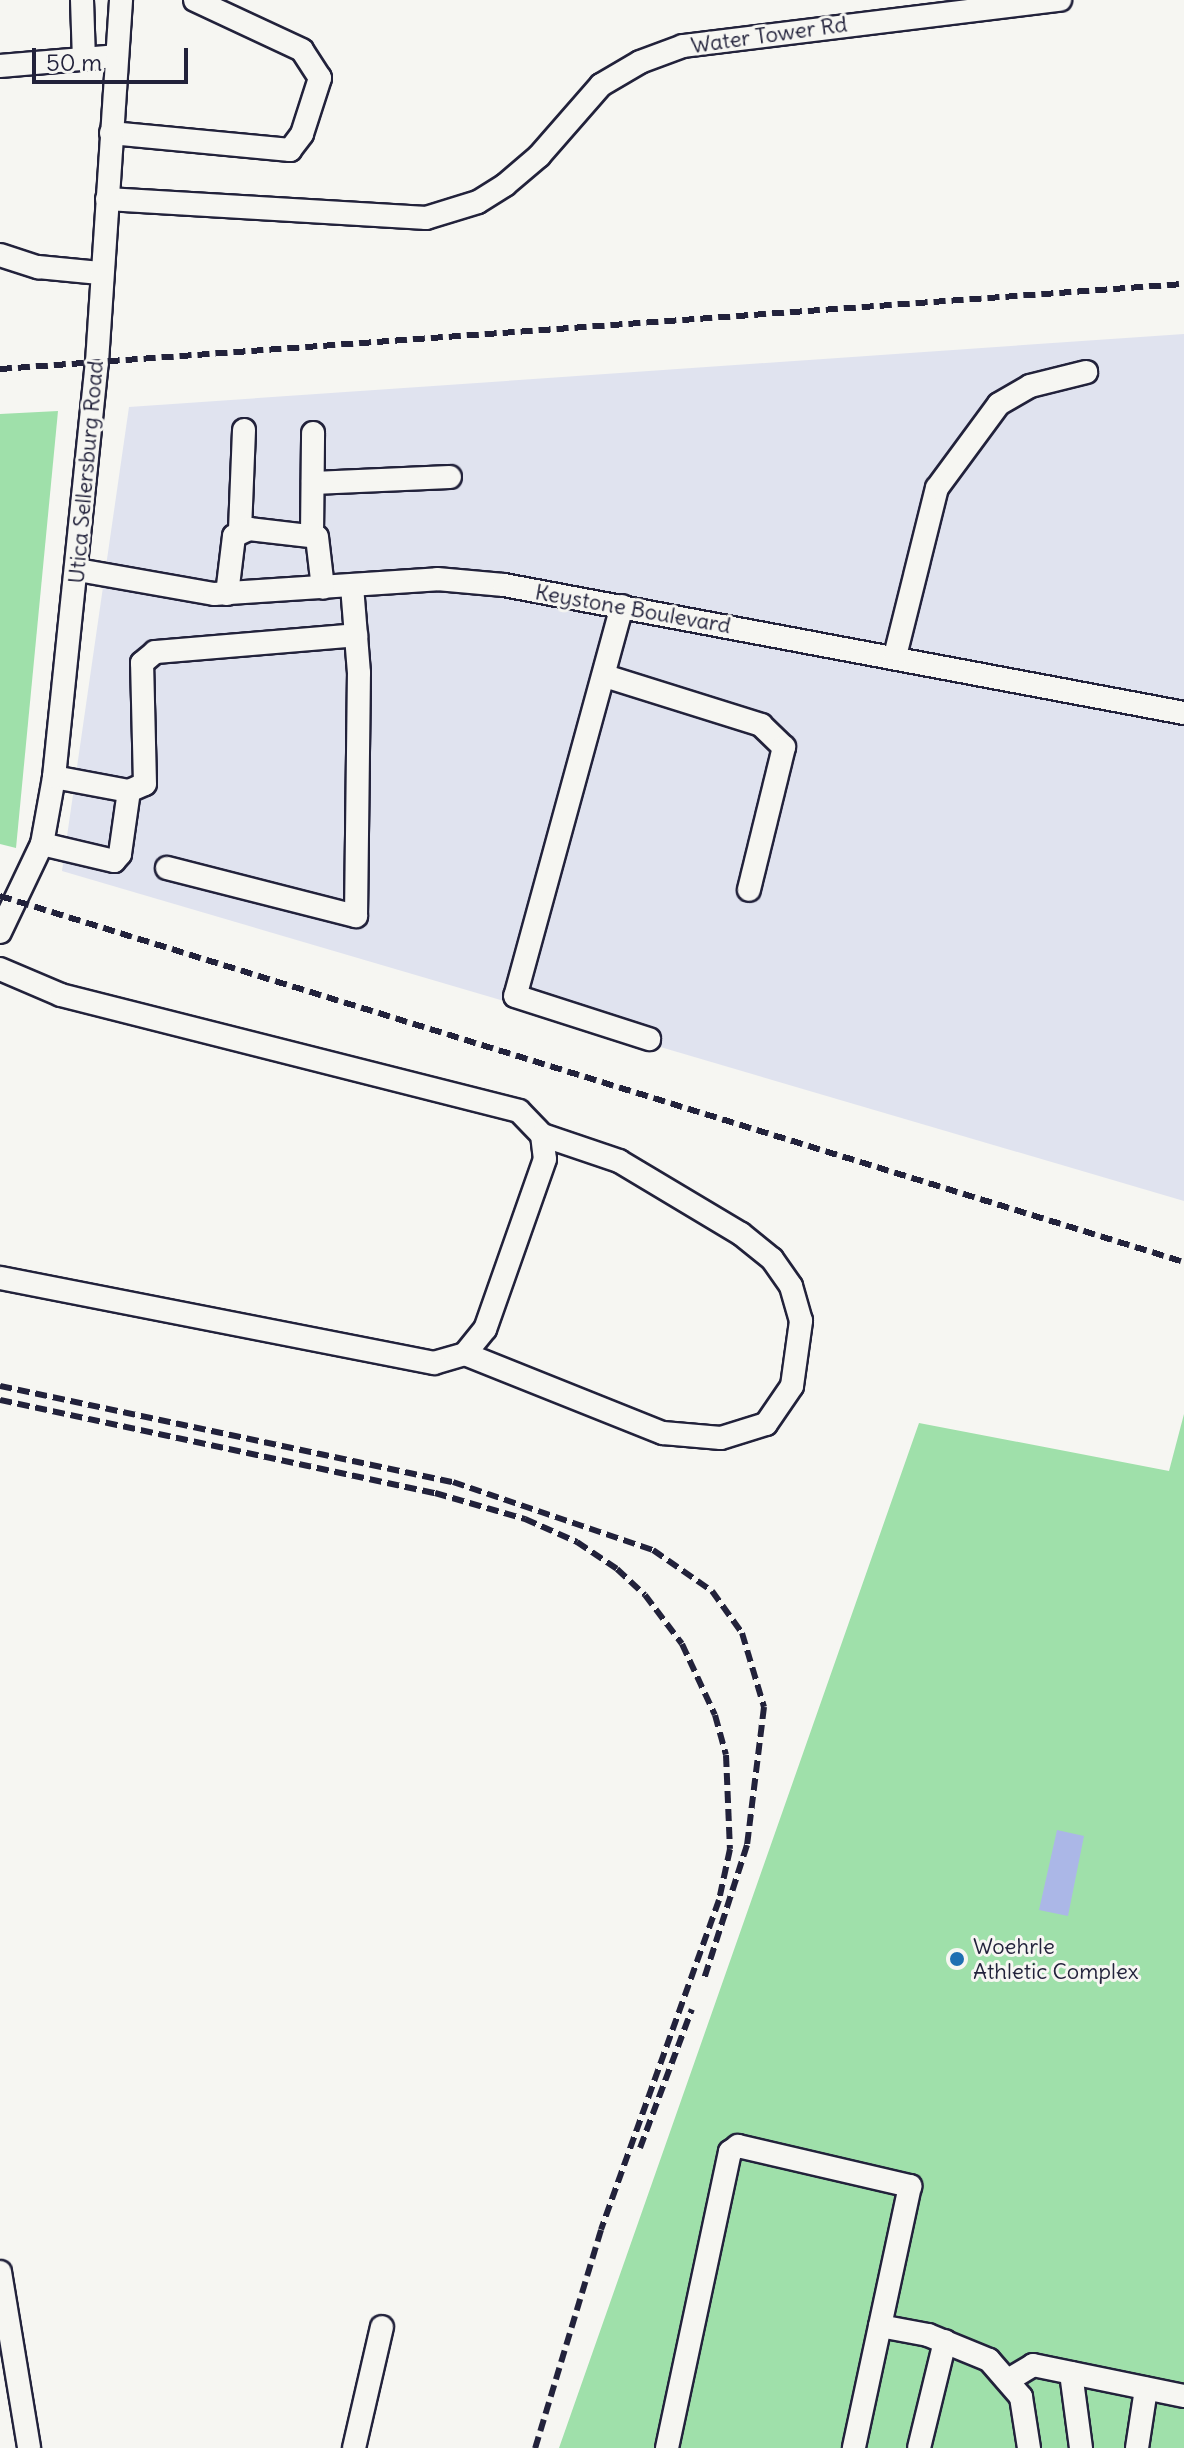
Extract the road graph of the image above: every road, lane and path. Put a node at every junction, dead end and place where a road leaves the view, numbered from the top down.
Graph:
1 (82, 0) edge
2 (121, 0) edge
3 (195, 0) edge
4 (1060, 0) edge
5 (116, 56) junction
6 (84, 59) junction
7 (0, 66) edge
8 (111, 133) junction
9 (107, 199) junction
10 (0, 255) edge
11 (100, 273) junction
12 (1086, 372) dead end
13 (244, 430) dead end
14 (313, 433) dead end
15 (450, 477) dead end
16 (313, 483) junction
17 (240, 530) junction
18 (312, 535) junction
19 (78, 570) junction
20 (352, 586) junction
21 (323, 588) junction
22 (227, 594) junction
23 (622, 606) junction
24 (356, 635) junction
25 (895, 656) junction
26 (605, 676) junction
27 (1184, 713) edge
28 (54, 777) junction
29 (129, 791) junction
30 (42, 844) junction
31 (167, 868) dead end
32 (749, 890) dead end
33 (0, 932) edge
34 (0, 969) edge
35 (649, 1039) dead end
36 (542, 1135) junction
37 (0, 1278) edge
38 (465, 1354) junction
39 (0, 2272) edge
40 (880, 2326) junction
41 (382, 2327) dead end
42 (945, 2341) junction
43 (1071, 2373) junction
44 (1010, 2379) junction
45 (1146, 2389) junction
46 (1184, 2396) edge
47 (29, 2448) edge
48 (354, 2448) edge
49 (667, 2448) edge
50 (854, 2448) edge
51 (919, 2448) edge
52 (1029, 2448) edge
53 (1081, 2448) edge
54 (1137, 2448) edge

1 - 6 street
2 - 5 street, Utica Sellersburg Road
3 - 8 street
4 - 9 street, Water Tower Rd
5 - 6 street
5 - 8 street, Utica Sellersburg Road
6 - 7 street
8 - 9 street, Utica Sellersburg Road
9 - 11 street, Utica Sellersburg Road
10 - 11 street
11 - 19 street, Utica Sellersburg Road
12 - 25 street
13 - 17 street
14 - 16 street
15 - 16 street
16 - 18 street
17 - 18 street
17 - 22 street
18 - 21 street
19 - 22 street, Keystone Boulevard
19 - 28 street, Utica Sellersburg Road
20 - 21 street, Keystone Boulevard
20 - 23 street, Keystone Boulevard
20 - 24 street
21 - 22 street, Keystone Boulevard
23 - 25 street, Keystone Boulevard
23 - 26 street
24 - 29 street
24 - 31 street
25 - 27 street, Keystone Boulevard
26 - 32 street
26 - 35 street
28 - 29 street
28 - 30 street, Utica Sellersburg Road
29 - 30 street
30 - 33 street, Utica Sellersburg Road
34 - 36 street
36 - 38 street
36 - 38 street
37 - 38 street
39 - 47 street
40 - 42 street
40 - 49 street
40 - 50 street
41 - 48 street
42 - 44 street
42 - 51 street
43 - 44 street
43 - 45 street
43 - 53 street
44 - 52 street
45 - 46 street
45 - 54 street

